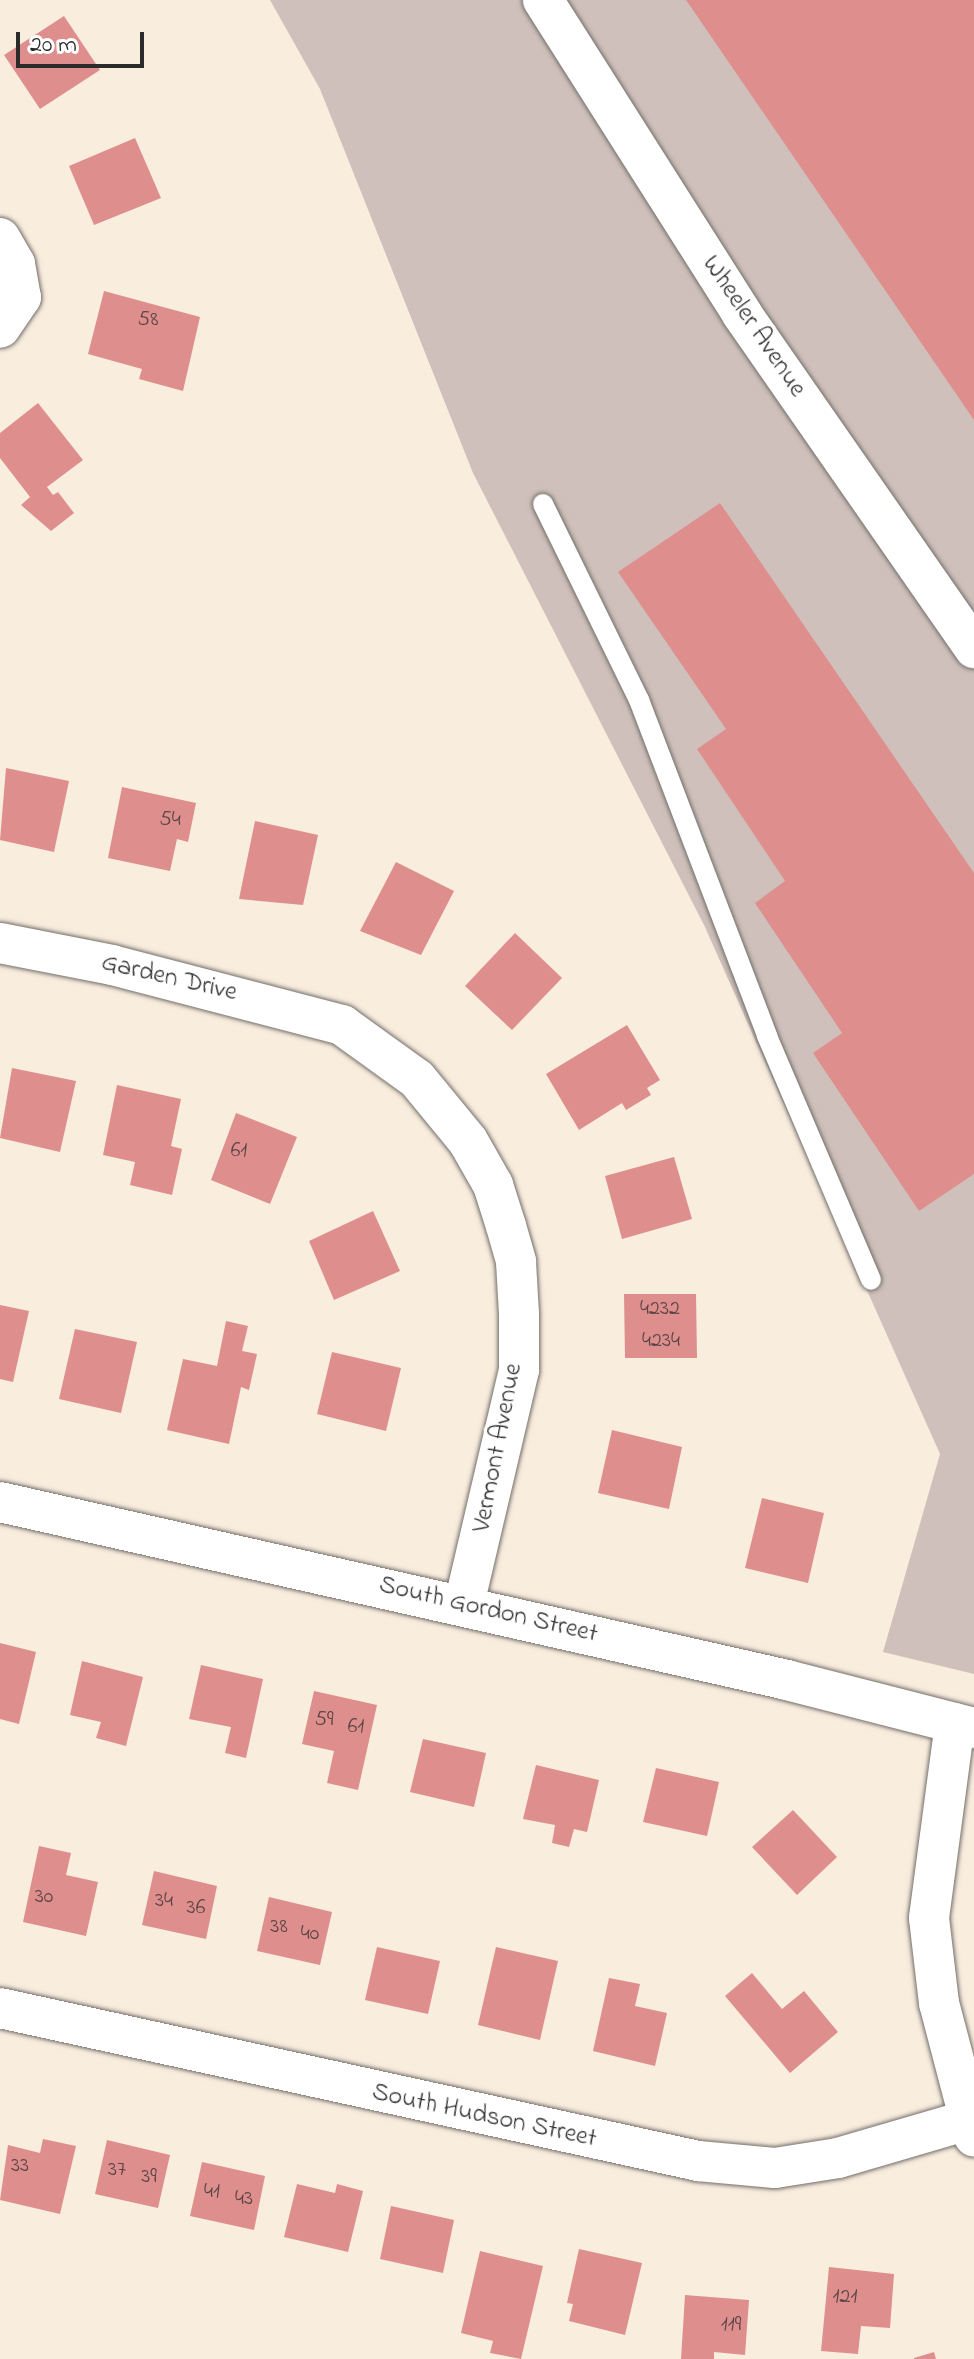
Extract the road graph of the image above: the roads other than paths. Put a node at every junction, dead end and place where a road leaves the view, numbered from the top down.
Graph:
1 (543, 0) edge
2 (0, 238) edge
3 (0, 328) edge
4 (543, 504) dead end
5 (974, 648) edge
6 (0, 943) edge
7 (337, 1023) joint
8 (871, 1280) dead end
9 (0, 1502) edge
10 (464, 1605) junction
11 (965, 1726) edge
12 (0, 2008) edge
13 (971, 2128) edge

1 - 5 street, Wheeler Avenue
2 - 3 street
4 - 8 lane
6 - 7 street, Garden Drive
7 - 10 street, Vermont Avenue
9 - 10 street, South Gordon Street
10 - 11 street, South Gordon Street
11 - 13 street
12 - 13 street, South Hudson Street

